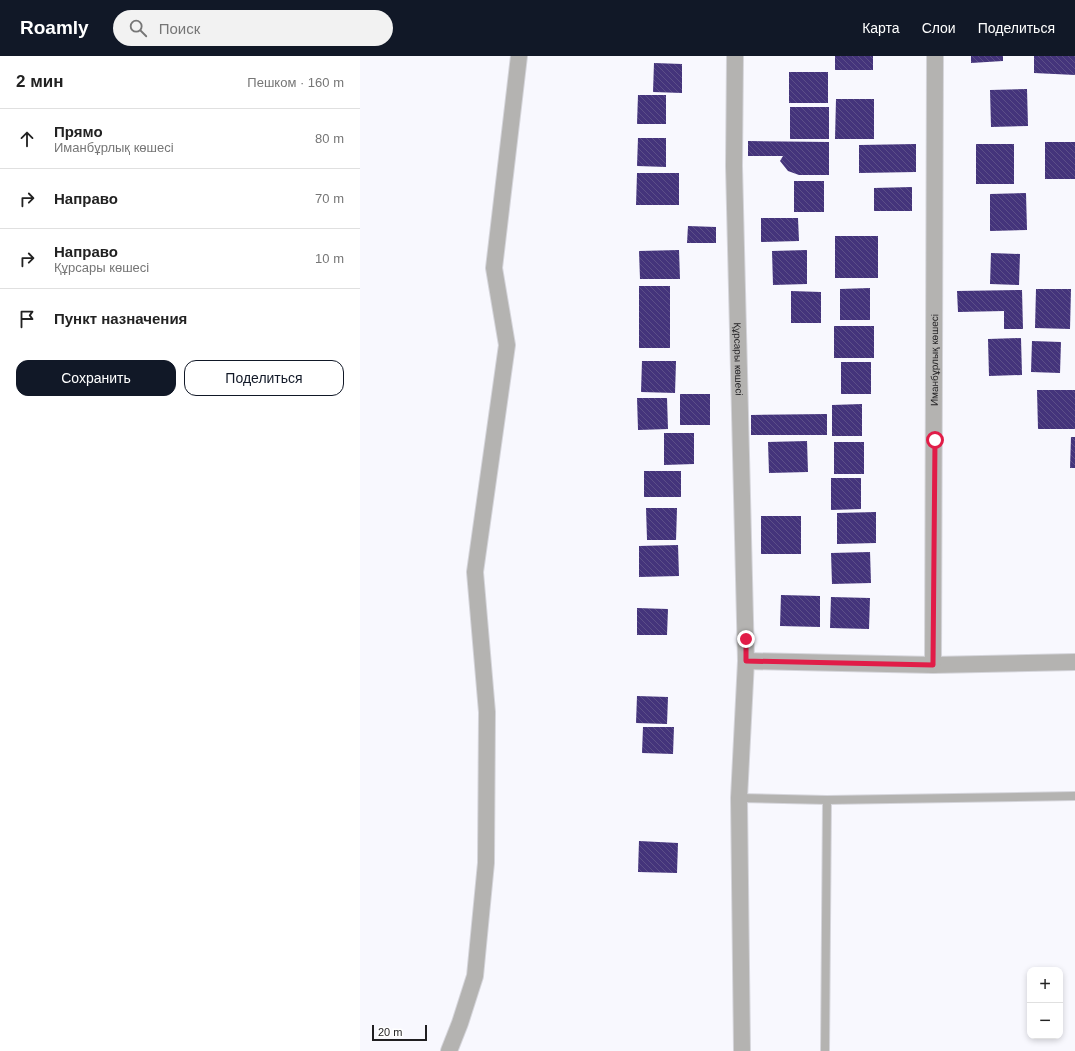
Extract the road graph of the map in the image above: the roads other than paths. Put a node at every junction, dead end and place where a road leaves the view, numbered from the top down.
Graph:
1 (519, 56) edge
2 (734, 56) edge
3 (935, 56) edge
4 (746, 661) junction
5 (1075, 662) edge
6 (933, 665) junction
7 (1075, 796) edge
8 (738, 798) junction
9 (827, 800) junction
10 (449, 1051) edge
11 (742, 1051) edge
12 (825, 1051) edge

1 - 10 street
2 - 4 street, Құрсары көшесі
3 - 6 street, Иманбұрлық көшесі
4 - 6 street
4 - 8 street, Құрсары көшесі
5 - 6 street
7 - 9 lane
8 - 9 lane
8 - 11 street, Құрсары көшесі
9 - 12 lane

